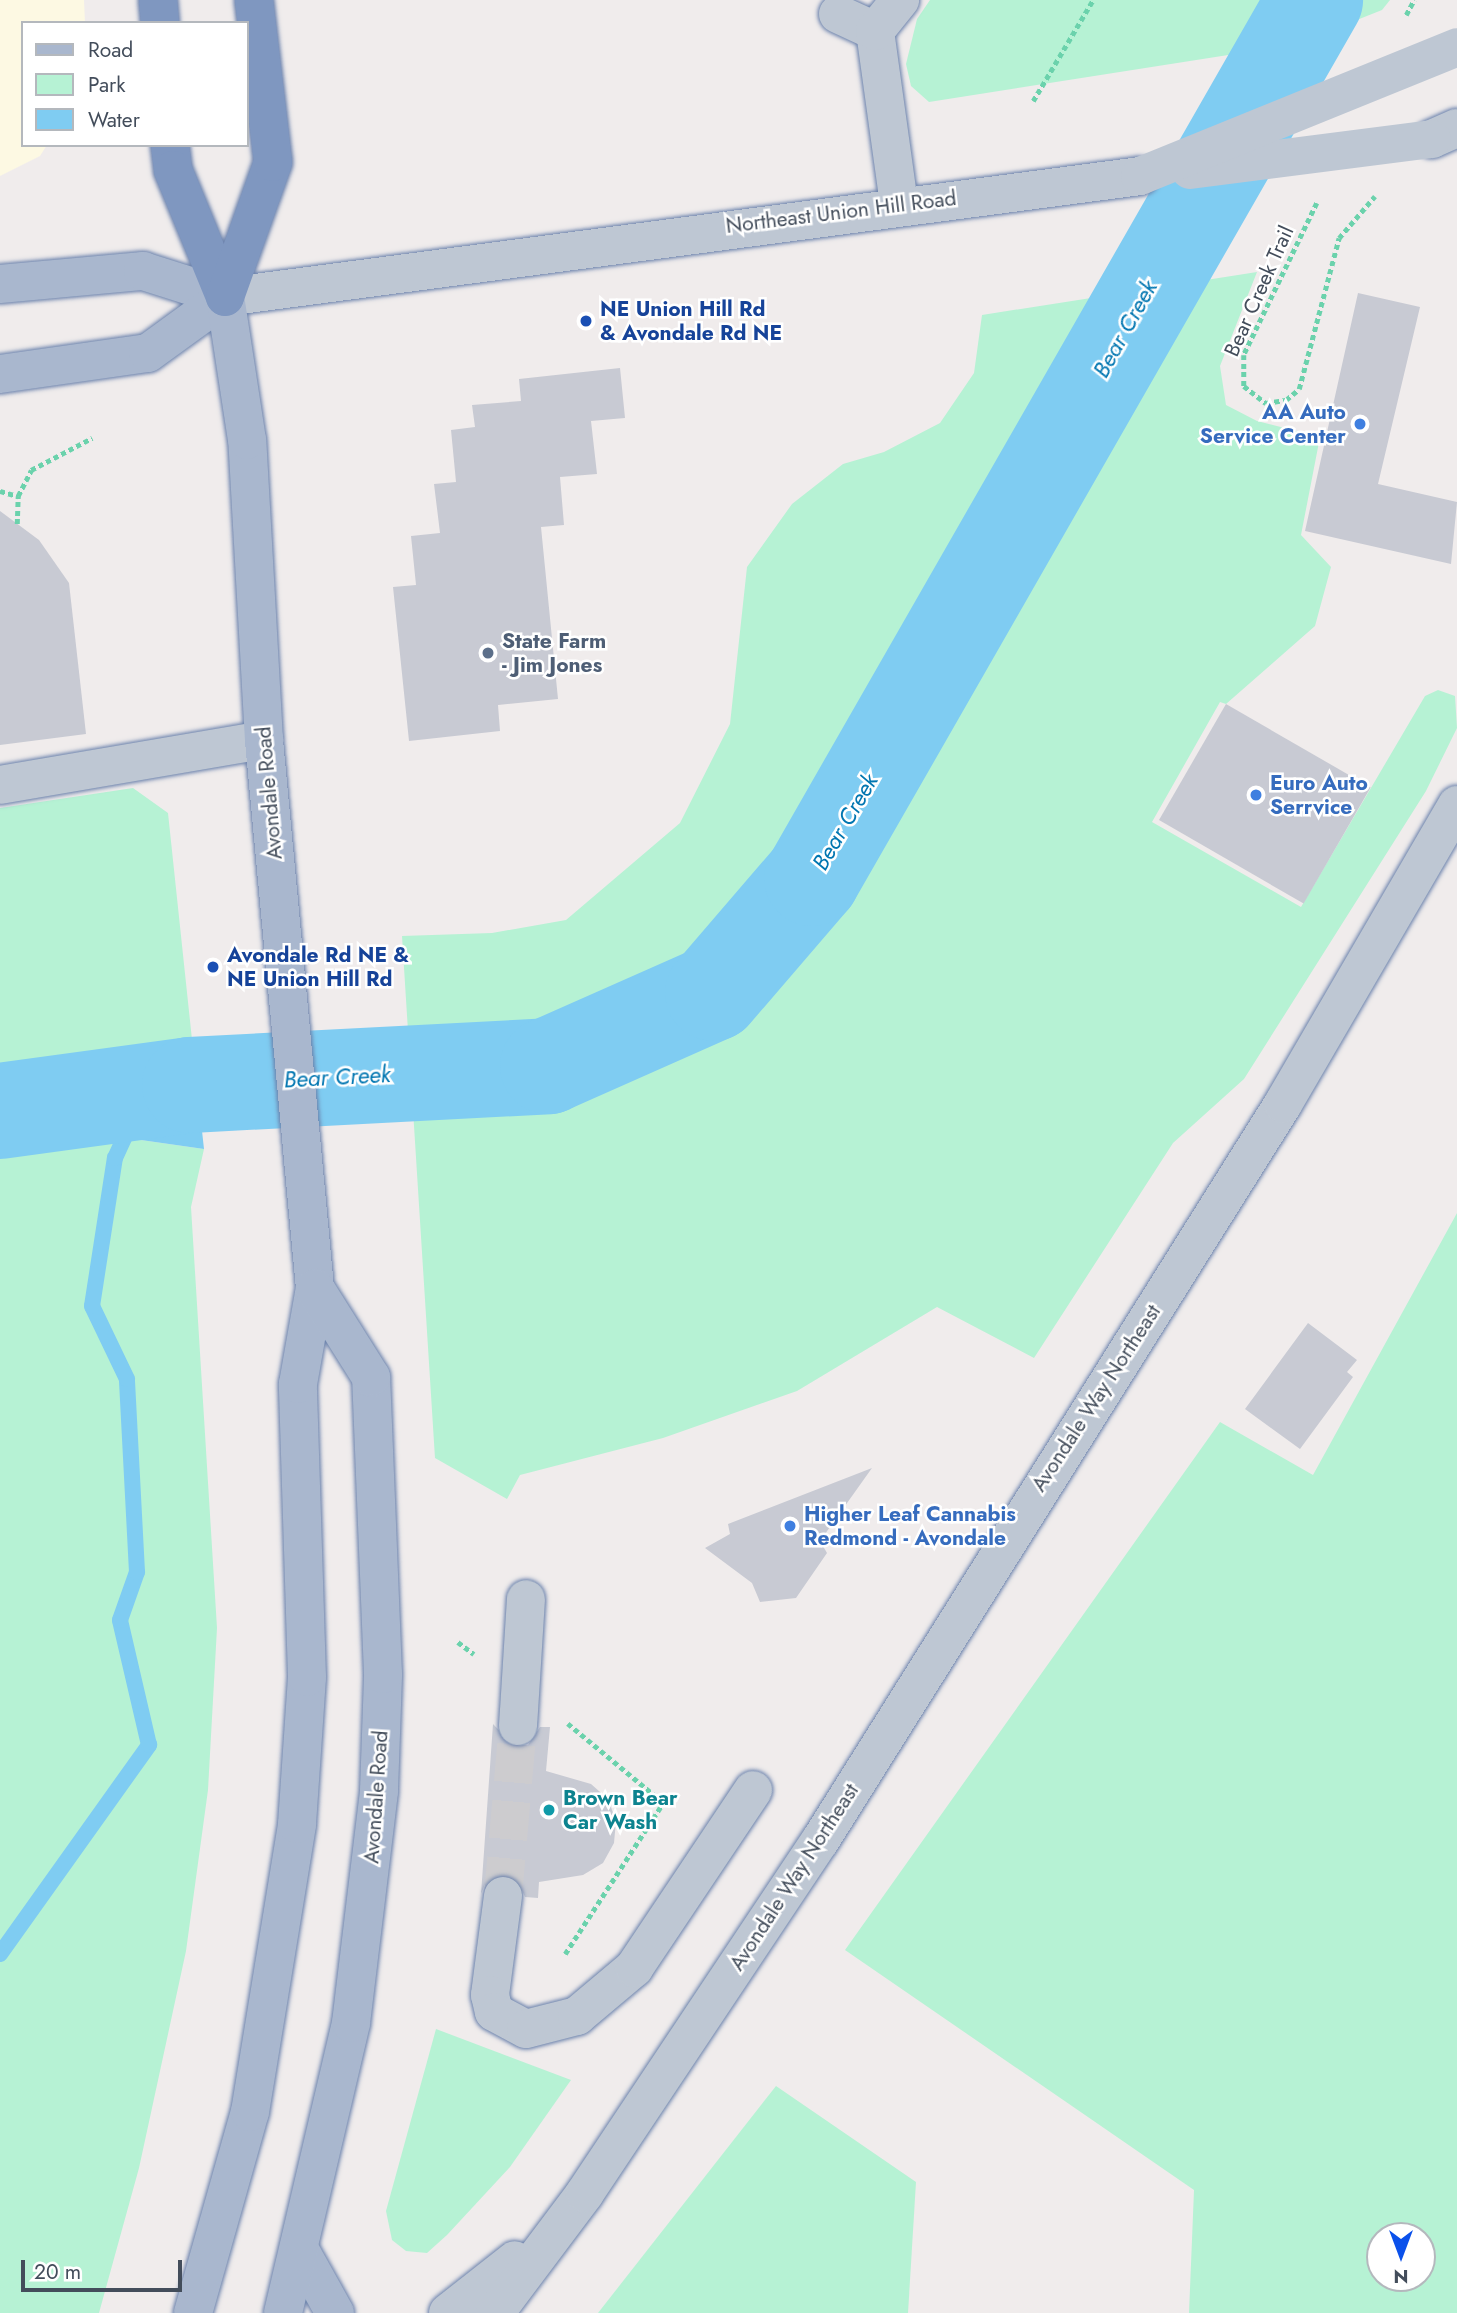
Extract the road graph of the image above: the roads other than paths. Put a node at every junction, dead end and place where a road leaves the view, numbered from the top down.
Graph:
1 (158, 0) edge
2 (254, 0) edge
3 (900, 0) edge
4 (838, 14) dead end
5 (160, 21) edge
6 (875, 31) junction
7 (1457, 47) edge
8 (1449, 135) edge
9 (170, 147) edge
10 (1140, 176) junction
11 (899, 204) junction
12 (0, 284) edge
13 (225, 297) junction
14 (0, 374) edge
15 (264, 740) junction
16 (0, 785) edge
17 (1457, 805) edge
18 (315, 1289) junction
19 (526, 1599) dead end
20 (518, 1726) tunnel mouth
21 (745, 1783) dead end
22 (503, 1896) tunnel mouth
23 (585, 2193) junction
24 (301, 2252) junction
25 (194, 2313) edge
26 (283, 2313) edge
27 (335, 2313) edge
28 (448, 2313) edge
29 (495, 2313) edge

1 - 5 highway
2 - 13 highway
3 - 6 street
4 - 6 street
6 - 11 street
7 - 10 street, bridge
8 - 10 street, Northeast Union Hill Road, bridge
9 - 13 highway
10 - 11 street, Northeast Union Hill Road
11 - 13 street, Northeast Union Hill Road
12 - 13 main road, Northeast Union Hill Road
13 - 14 main road, Northeast Union Hill Road
13 - 15 main road, Avondale Road
15 - 16 street
15 - 18 main road, Avondale Road
17 - 23 street, Avondale Way Northeast
18 - 24 main road, Avondale Road
18 - 25 main road, Avondale Road
19 - 20 street
21 - 22 street
23 - 28 street, Avondale Way Northeast
23 - 29 street, Avondale Way Northeast
24 - 26 main road, Avondale Road
24 - 27 main road

